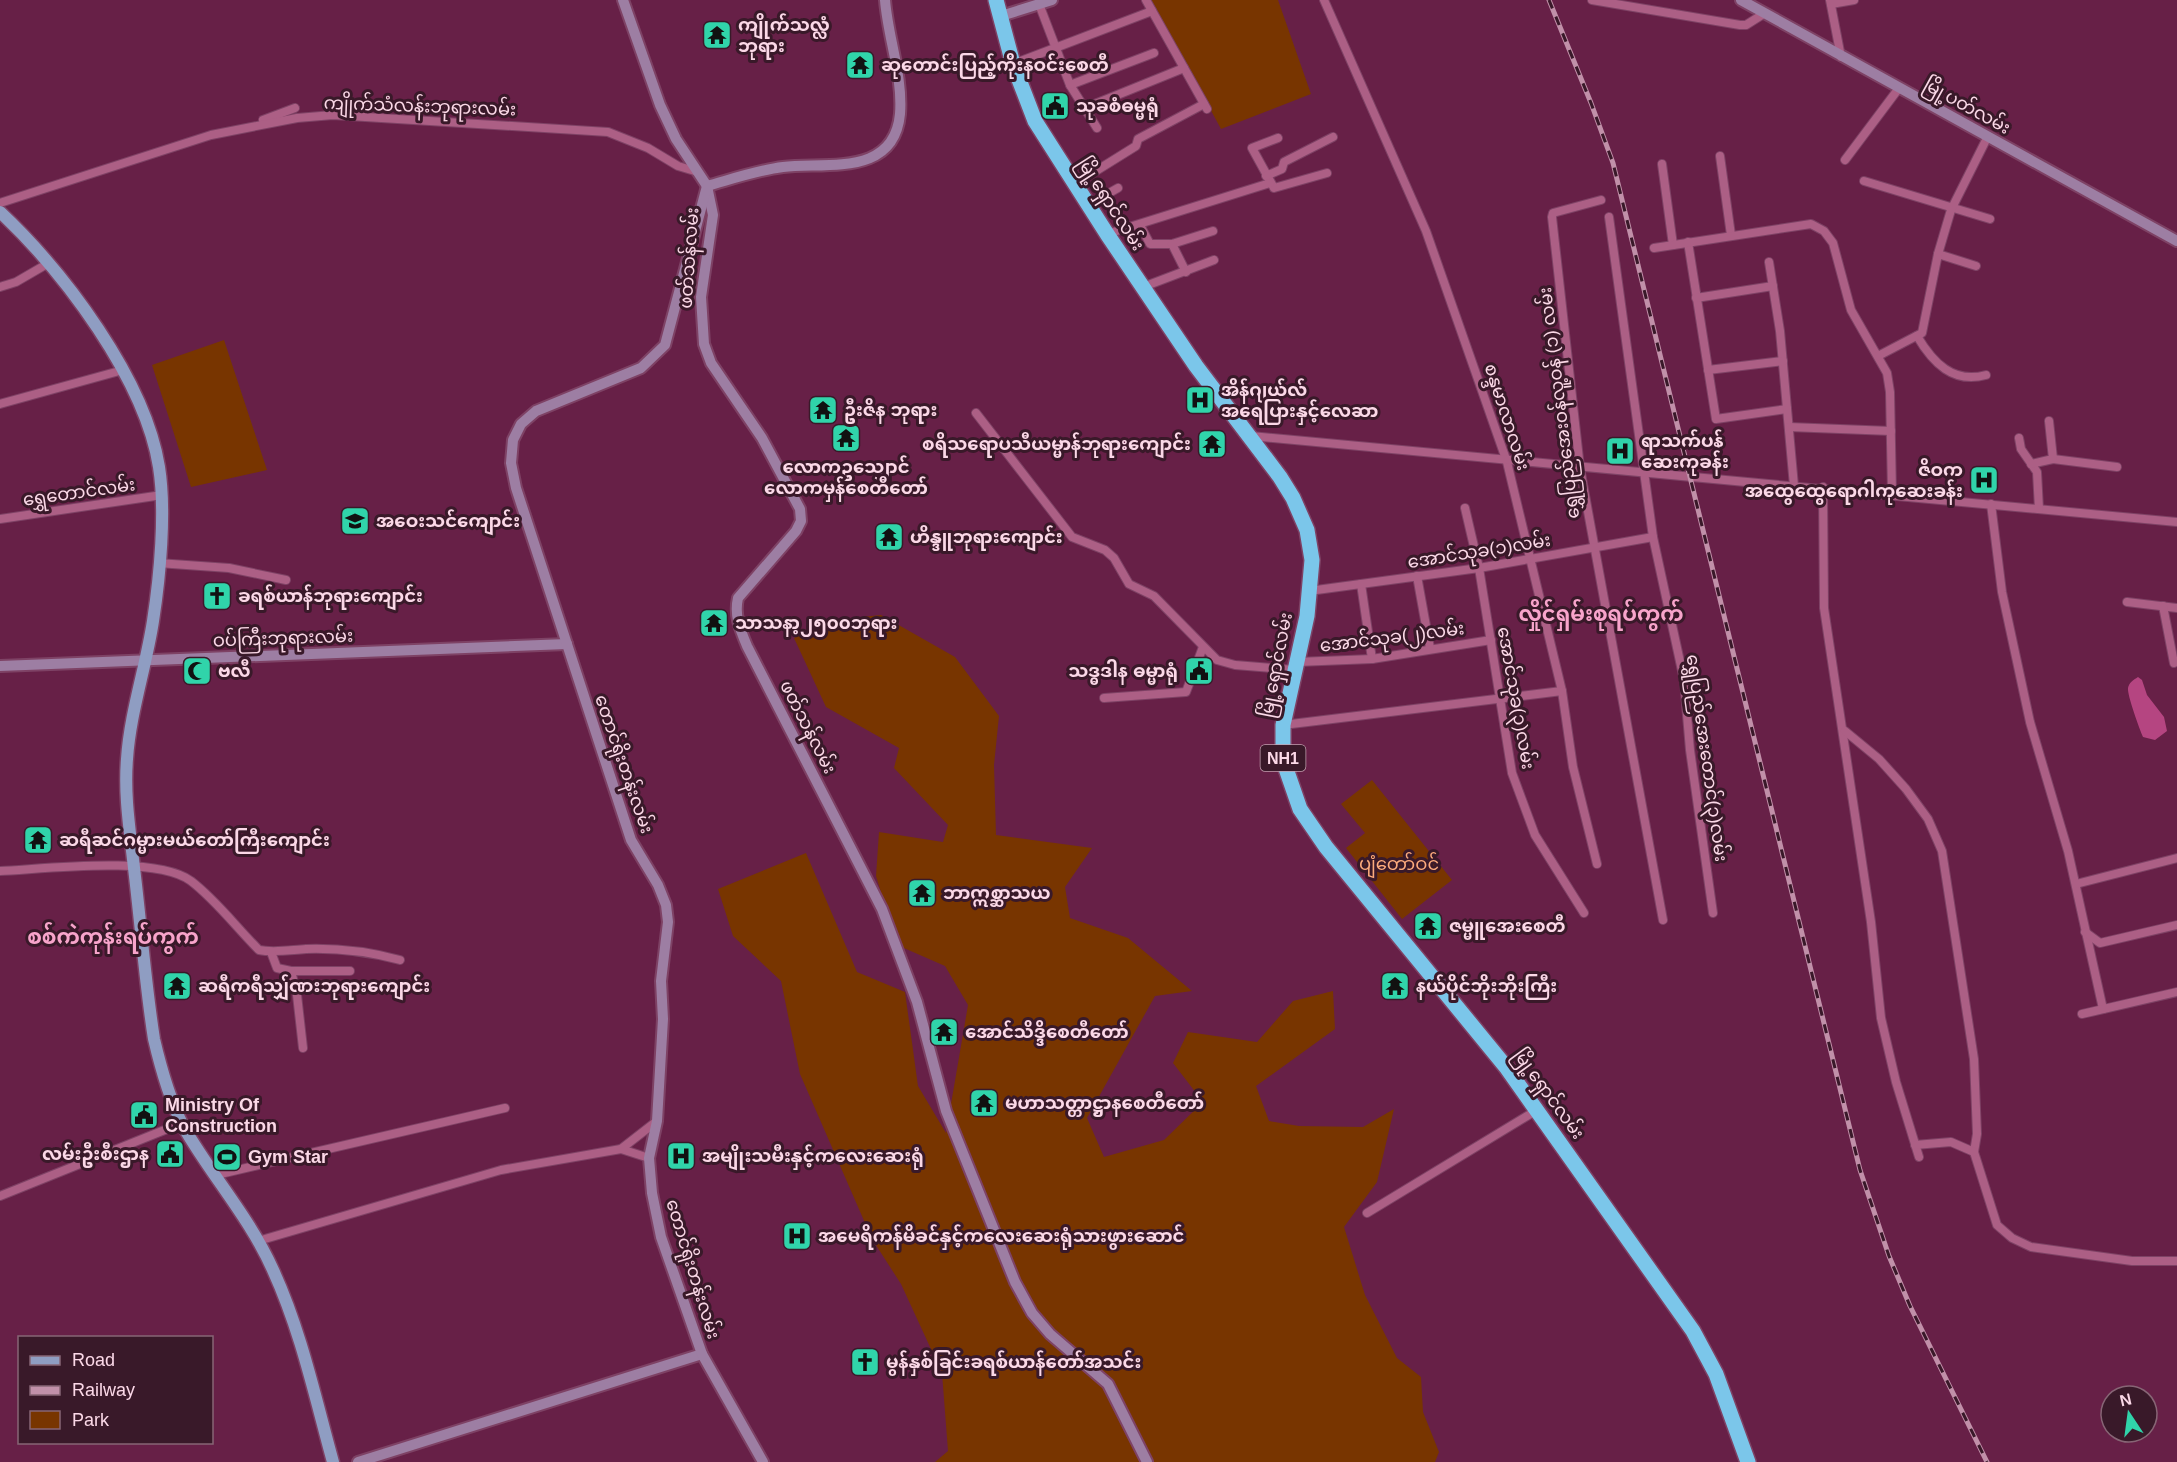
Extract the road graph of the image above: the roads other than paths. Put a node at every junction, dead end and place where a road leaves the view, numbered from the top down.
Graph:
1 (623, 0) edge
2 (885, 0) edge
3 (996, 0) edge
4 (1052, 0) edge
5 (1146, 0) edge
6 (1324, 0) edge
7 (1592, 0) edge
8 (1741, 0) edge
9 (1854, 0) edge
10 (1830, 2) edge
11 (1039, 4) junction
12 (1152, 11) junction
13 (1765, 13) junction
14 (1001, 16) junction
15 (1054, 47) junction
16 (1154, 53) dead end
17 (1841, 57) junction
18 (1013, 64) junction
19 (1184, 68) junction
20 (1070, 85) junction
21 (1899, 88) junction
22 (295, 108) dead end
23 (1085, 108) junction
24 (238, 128) junction
25 (1097, 128) dead end
26 (1988, 136) junction
27 (1333, 137) dead end
28 (1278, 138) dead end
29 (1720, 156) dead end
30 (1845, 160) dead end
31 (1662, 164) dead end
32 (698, 172) junction
33 (1327, 173) dead end
34 (1268, 179) junction
35 (1864, 181) dead end
36 (1075, 184) junction
37 (707, 186) junction
38 (1118, 188) dead end
39 (1601, 200) dead end
40 (0, 203) edge
41 (1088, 205) junction
42 (1953, 207) junction
43 (0, 213) edge
44 (1610, 217) dead end
45 (1990, 219) dead end
46 (1140, 225) junction
47 (1213, 231) dead end
48 (1107, 234) junction
49 (1731, 235) junction
50 (2177, 241) edge
51 (1688, 242) junction
52 (1172, 244) junction
53 (1673, 245) junction
54 (1654, 248) dead end
55 (1938, 254) junction
56 (1214, 260) dead end
57 (1769, 262) dead end
58 (47, 264) junction
59 (1976, 266) dead end
60 (1186, 272) junction
61 (0, 286) edge
62 (1773, 286) junction
63 (1143, 287) junction
64 (1696, 298) junction
65 (1917, 336) junction
66 (1878, 356) junction
67 (1783, 362) junction
68 (1708, 369) junction
69 (123, 370) junction
70 (1986, 375) dead end
71 (0, 404) edge
72 (1788, 409) junction
73 (976, 413) dead end
74 (2049, 421) dead end
75 (1789, 427) junction
76 (1891, 431) junction
77 (1249, 436) junction
78 (2019, 438) dead end
79 (2053, 459) junction
80 (1507, 462) junction
81 (2031, 464) junction
82 (2116, 467) dead end
83 (1580, 468) junction
84 (1644, 472) junction
85 (1794, 486) junction
86 (1823, 488) junction
87 (1892, 494) junction
88 (162, 495) junction
89 (1991, 504) junction
90 (1465, 508) dead end
91 (2039, 509) junction
92 (0, 519) edge
93 (2177, 522) edge
94 (1653, 537) junction
95 (1593, 548) junction
96 (1532, 558) junction
97 (158, 562) junction
98 (1479, 568) junction
99 (1417, 576) junction
100 (286, 580) dead end
101 (1361, 584) junction
102 (1309, 591) junction
103 (2127, 602) dead end
104 (2163, 606) junction
105 (2177, 608) edge
106 (1491, 640) junction
107 (567, 644) junction
108 (1203, 647) junction
109 (1430, 648) junction
110 (146, 659) junction
111 (1372, 659) junction
112 (2174, 663) dead end
113 (0, 666) edge
114 (1296, 666) junction
115 (1562, 691) junction
116 (1104, 698) dead end
117 (1501, 698) junction
118 (1283, 725) junction
119 (1845, 731) junction
120 (2177, 858) edge
121 (1597, 864) dead end
122 (134, 866) junction
123 (0, 871) edge
124 (2076, 884) junction
125 (1584, 913) dead end
126 (1713, 913) dead end
127 (1663, 920) dead end
128 (2177, 925) edge
129 (2085, 932) junction
130 (271, 952) junction
131 (400, 960) dead end
132 (291, 971) junction
133 (350, 971) dead end
134 (2177, 992) edge
135 (2103, 1009) junction
136 (2082, 1014) dead end
137 (303, 1048) dead end
138 (505, 1108) dead end
139 (1537, 1110) junction
140 (657, 1121) junction
141 (182, 1124) junction
142 (1916, 1145) junction
143 (621, 1149) junction
144 (1974, 1152) junction
145 (1919, 1156) dead end
146 (649, 1158) junction
147 (216, 1175) junction
148 (0, 1196) edge
149 (1367, 1213) dead end
150 (258, 1241) junction
151 (2177, 1261) edge
152 (702, 1354) junction
153 (333, 1462) edge
154 (358, 1462) edge
155 (763, 1462) edge
156 (1148, 1462) edge
157 (1748, 1462) edge

1 - 32 street, ဖတ်သန်လမ်း
2 - 37 street
3 - 14 highway, မြို့ရှောင်လမ်း / NH1
4 - 11 street
5 - 12 street
6 - 80 street, စန္ဒမာလာလမ်း
7 - 13 street
8 - 13 street, မြို့ပတ်လမ်း
9 - 10 street
10 - 17 street
11 - 14 street
11 - 15 street
12 - 15 street
12 - 19 street
13 - 17 street, မြို့ပတ်လမ်း
14 - 18 highway, မြို့ရှောင်လမ်း / NH1
15 - 18 street
15 - 20 street
16 - 20 street
17 - 21 street, မြို့ပတ်လမ်း
18 - 36 highway, မြို့ရှောင်လမ်း / NH1
19 - 23 street
19 - 36 street
20 - 23 street
21 - 26 street, မြို့ပတ်လမ်း
21 - 30 street
22 - 24 street
23 - 25 street
24 - 32 street, ကျိုက်သံလန်းဘုရားလမ်း
24 - 40 street, ကျိုက်သံလန်းဘုရားလမ်း
26 - 42 street
26 - 50 street, မြို့ပတ်လမ်း
27 - 34 street
28 - 34 street
29 - 49 street
31 - 53 street
32 - 37 street, ဖတ်သန်လမ်း
33 - 34 street
34 - 46 street
35 - 42 street
36 - 41 highway, မြို့ရှောင်လမ်း / NH1
37 - 107 street, တောင်ရိုးတန်းလမ်း
37 - 156 street, ဖတ်သန်လမ်း
38 - 41 street
39 - 83 street, ရွှေပြည်အေးဝန်လူ့ဝန် (၁) လမ်း
41 - 48 highway, မြို့ရှောင်လမ်း / NH1
42 - 45 street
42 - 55 street
43 - 58 main road
44 - 84 street, ရွှေပြည်အေးတောင်(၃)လမ်း
46 - 48 street
46 - 52 street
47 - 52 street
48 - 63 highway, မြို့ရှောင်လမ်း / NH1
49 - 51 street
49 - 66 street
51 - 53 street
51 - 64 street
52 - 60 street
53 - 54 street
55 - 59 street
55 - 65 street
56 - 60 street
57 - 62 street
58 - 61 street
58 - 69 main road
60 - 63 street
62 - 64 street
62 - 67 street
63 - 77 highway, မြို့ရှောင်လမ်း / NH1
64 - 68 street
65 - 66 street
65 - 70 street
66 - 76 street
67 - 68 street
67 - 72 street
68 - 72 street
69 - 71 street
69 - 88 main road
72 - 75 street
73 - 108 street, အောင်သုခ(၂)လမ်း
74 - 79 street
75 - 76 street
75 - 85 street
76 - 87 street
77 - 80 street
77 - 102 highway, မြို့ရှောင်လမ်း / NH1
78 - 81 street
79 - 81 street
79 - 82 street
80 - 83 street
80 - 96 street, စန္ဒမာလာလမ်း
81 - 91 street
83 - 84 street
83 - 95 street, ရွှေပြည်အေးဝန်လူ့ဝန် (၁) လမ်း
84 - 85 street
84 - 94 street, ရွှေပြည်အေးတောင်(၃)လမ်း
85 - 86 street
86 - 87 street
86 - 119 street
87 - 89 street
88 - 92 street, ရွှေတောင်လမ်း
88 - 97 main road
89 - 91 street
89 - 124 street
90 - 98 street, အောင်သုခ(၃)လမ်း
91 - 93 street
94 - 95 street, အောင်သုခ(၁)လမ်း
94 - 126 street, ရွှေပြည်အေးတောင်(၃)လမ်း
95 - 96 street, အောင်သုခ(၁)လမ်း
95 - 127 street, ရွှေပြည်အေးဝန်လူ့ဝန် (၁) လမ်း
96 - 98 street, အောင်သုခ(၁)လမ်း
96 - 115 street, စန္ဒမာလာလမ်း
97 - 100 street
97 - 110 main road
98 - 99 street, အောင်သုခ(၁)လမ်း
98 - 106 street, အောင်သုခ(၃)လမ်း
99 - 101 street, အောင်သုခ(၁)လမ်း
99 - 109 street
101 - 102 street, အောင်သုခ(၁)လမ်း
101 - 111 street
102 - 114 highway, မြို့ရှောင်လမ်း / NH1
103 - 104 street
104 - 105 street
104 - 112 street
106 - 109 street, အောင်သုခ(၂)လမ်း
106 - 117 street, အောင်သုခ(၃)လမ်း
107 - 110 street, ဝပ်ကြီးဘုရားလမ်း
107 - 140 street, တောင်ရိုးတန်းလမ်း
108 - 114 street, အောင်သုခ(၂)လမ်း
108 - 116 street
109 - 111 street, အောင်သုခ(၂)လမ်း
110 - 113 street, ဝပ်ကြီးဘုရားလမ်း
110 - 122 main road
111 - 114 street, အောင်သုခ(၂)လမ်း
114 - 118 highway, မြို့ရှောင်လမ်း / NH1
115 - 117 street
115 - 121 street, စန္ဒမာလာလမ်း
117 - 118 street
117 - 125 street, အောင်သုခ(၃)လမ်း
118 - 139 highway, မြို့ရှောင်လမ်း / NH1
119 - 142 street
119 - 144 street
120 - 124 street
122 - 123 street
122 - 130 street
122 - 141 main road
124 - 129 street
128 - 129 street
129 - 135 street
130 - 131 street
130 - 132 street
132 - 133 street
132 - 137 street
134 - 135 street
135 - 136 street
138 - 147 street
139 - 149 street
139 - 157 highway, မြို့ရှောင်လမ်း / NH1
140 - 143 street
140 - 146 street, တောင်ရိုးတန်းလမ်း
141 - 147 main road
141 - 148 street
142 - 144 street
142 - 145 street
143 - 146 street
143 - 150 street
144 - 151 street
146 - 152 street, တောင်ရိုးတန်းလမ်း
147 - 150 main road
150 - 153 main road
152 - 154 street
152 - 155 street, တောင်ရိုးတန်းလမ်း

